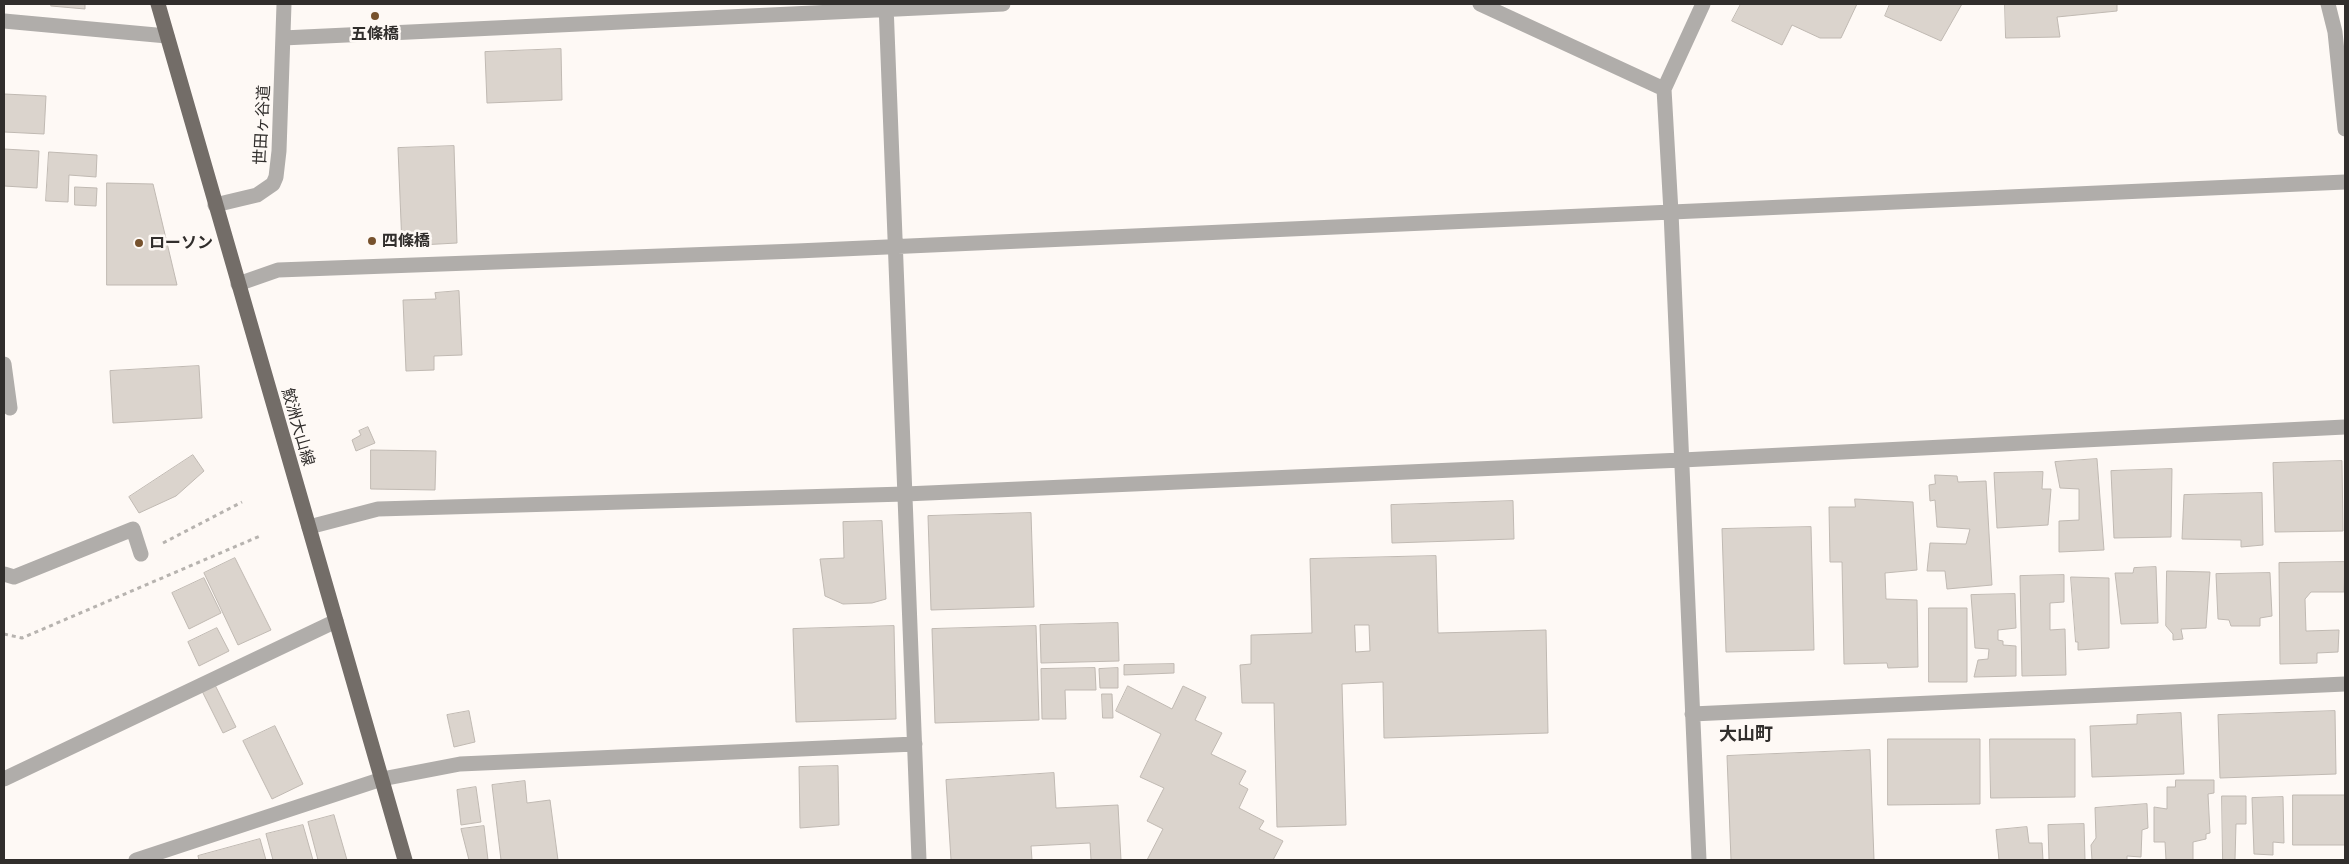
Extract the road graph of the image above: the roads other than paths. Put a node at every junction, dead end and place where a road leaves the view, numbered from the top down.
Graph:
1 (158, 4) edge
2 (284, 4) edge
3 (1003, 4) edge
4 (1480, 4) edge
5 (1703, 4) edge
6 (2328, 4) edge
7 (886, 6) edge
8 (4, 21) edge
9 (168, 36) junction
10 (283, 38) junction
11 (1664, 88) junction
12 (2345, 129) edge
13 (2345, 182) edge
14 (215, 205) junction
15 (1671, 212) junction
16 (896, 246) junction
17 (238, 284) junction
18 (4, 364) edge
19 (10, 408) dead end
20 (2345, 427) edge
21 (1682, 460) junction
22 (905, 494) junction
23 (308, 527) junction
24 (141, 554) dead end
25 (4, 574) edge
26 (336, 621) junction
27 (2345, 684) edge
28 (1692, 714) junction
29 (915, 744) junction
30 (4, 779) edge
31 (382, 779) junction
32 (136, 860) edge
33 (405, 860) edge
34 (919, 860) edge
35 (1699, 860) edge

1 - 9 main road, 鮫洲大山線
2 - 10 street, 世田ヶ谷道
3 - 7 street
4 - 11 street
5 - 11 street
6 - 12 street
7 - 10 street
7 - 16 street
8 - 9 street
9 - 14 main road, 鮫洲大山線
10 - 14 street, 世田ヶ谷道
11 - 15 street
13 - 15 street
14 - 17 main road, 鮫洲大山線
15 - 16 street
15 - 21 street
16 - 17 street
16 - 22 street
17 - 23 main road, 鮫洲大山線
18 - 19 street
20 - 21 street
21 - 22 street
21 - 28 street
22 - 23 street
22 - 29 street
23 - 26 main road, 鮫洲大山線
24 - 25 street
26 - 30 street
26 - 31 main road, 鮫洲大山線
27 - 28 street
28 - 35 street
29 - 31 street
29 - 34 street
31 - 32 street
31 - 33 main road, 鮫洲大山線

